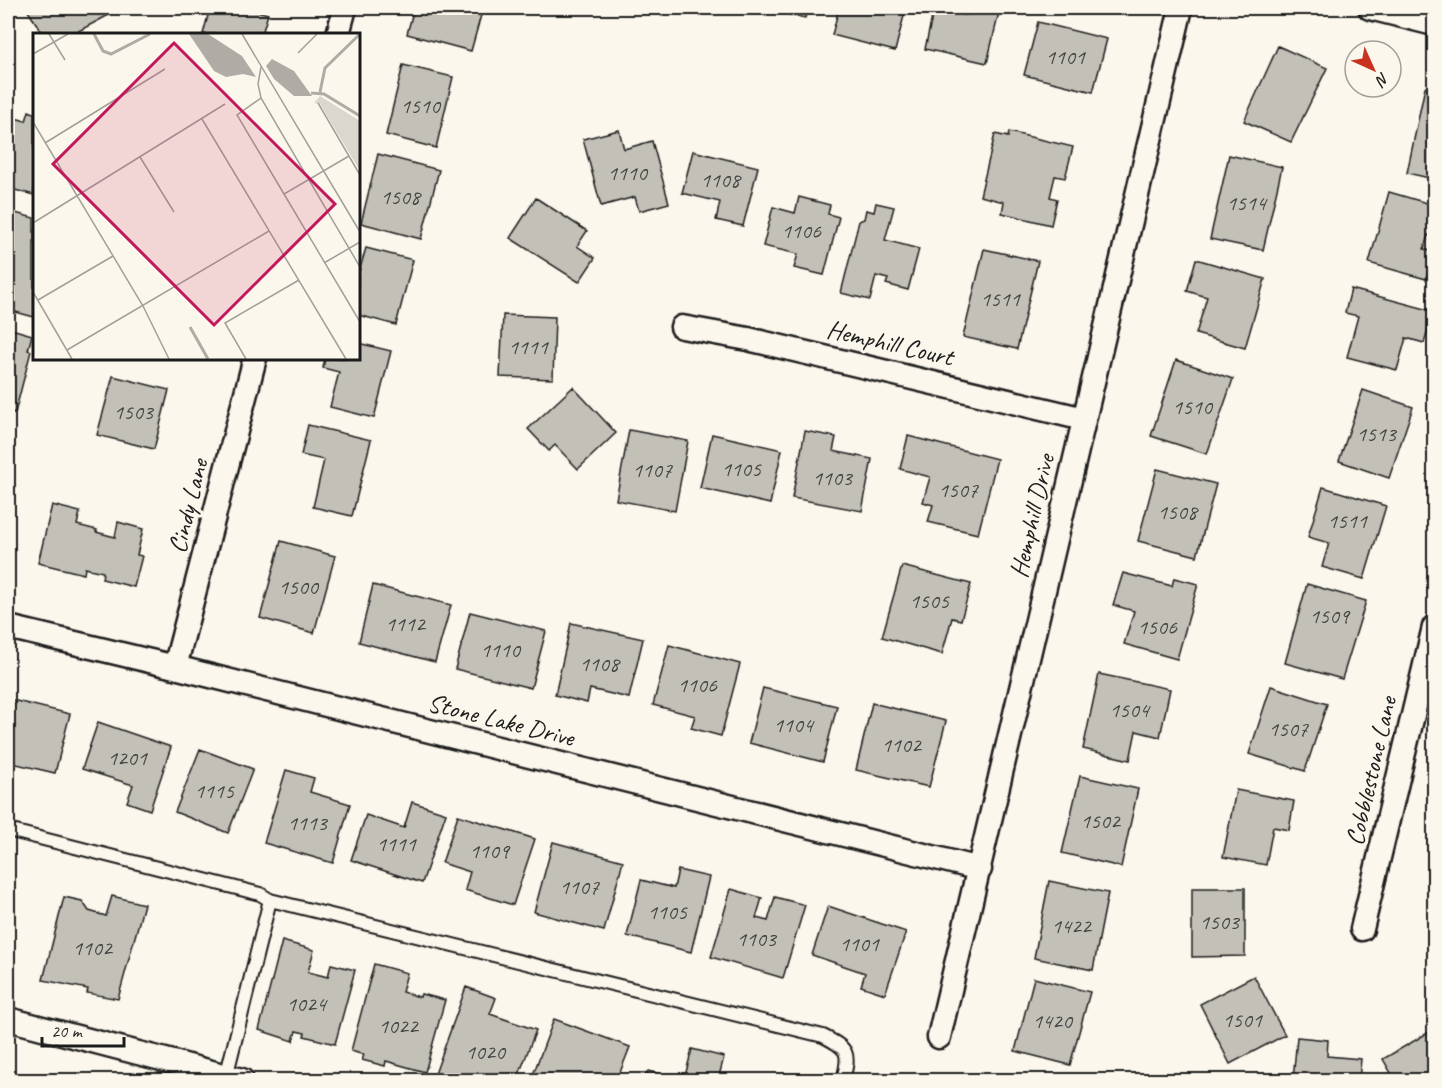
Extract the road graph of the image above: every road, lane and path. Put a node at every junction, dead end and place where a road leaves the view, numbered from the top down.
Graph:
1 (345, 8) edge
2 (1181, 8) edge
3 (1370, 8) edge
4 (1434, 24) edge
5 (338, 33) edge
6 (682, 327) dead end
7 (254, 360) edge
8 (1084, 418) junction
9 (8, 627) edge
10 (1434, 627) edge
11 (175, 667) junction
12 (8, 830) edge
13 (980, 869) junction
14 (270, 900) junction
15 (1362, 929) dead end
16 (8, 1019) edge
17 (939, 1036) dead end
18 (231, 1079) edge
19 (843, 1080) edge

1 - 5 street
2 - 8 street, Hemphill Drive
3 - 4 street
6 - 8 street, Hemphill Court
7 - 11 street, Cindy Lane
8 - 13 street, Hemphill Drive
9 - 11 street, Stone Lake Drive
10 - 15 street, Cobblestone Lane
11 - 13 street, Stone Lake Drive
12 - 14 lane
13 - 17 street, Hemphill Drive
14 - 18 lane
14 - 19 lane
16 - 18 street

